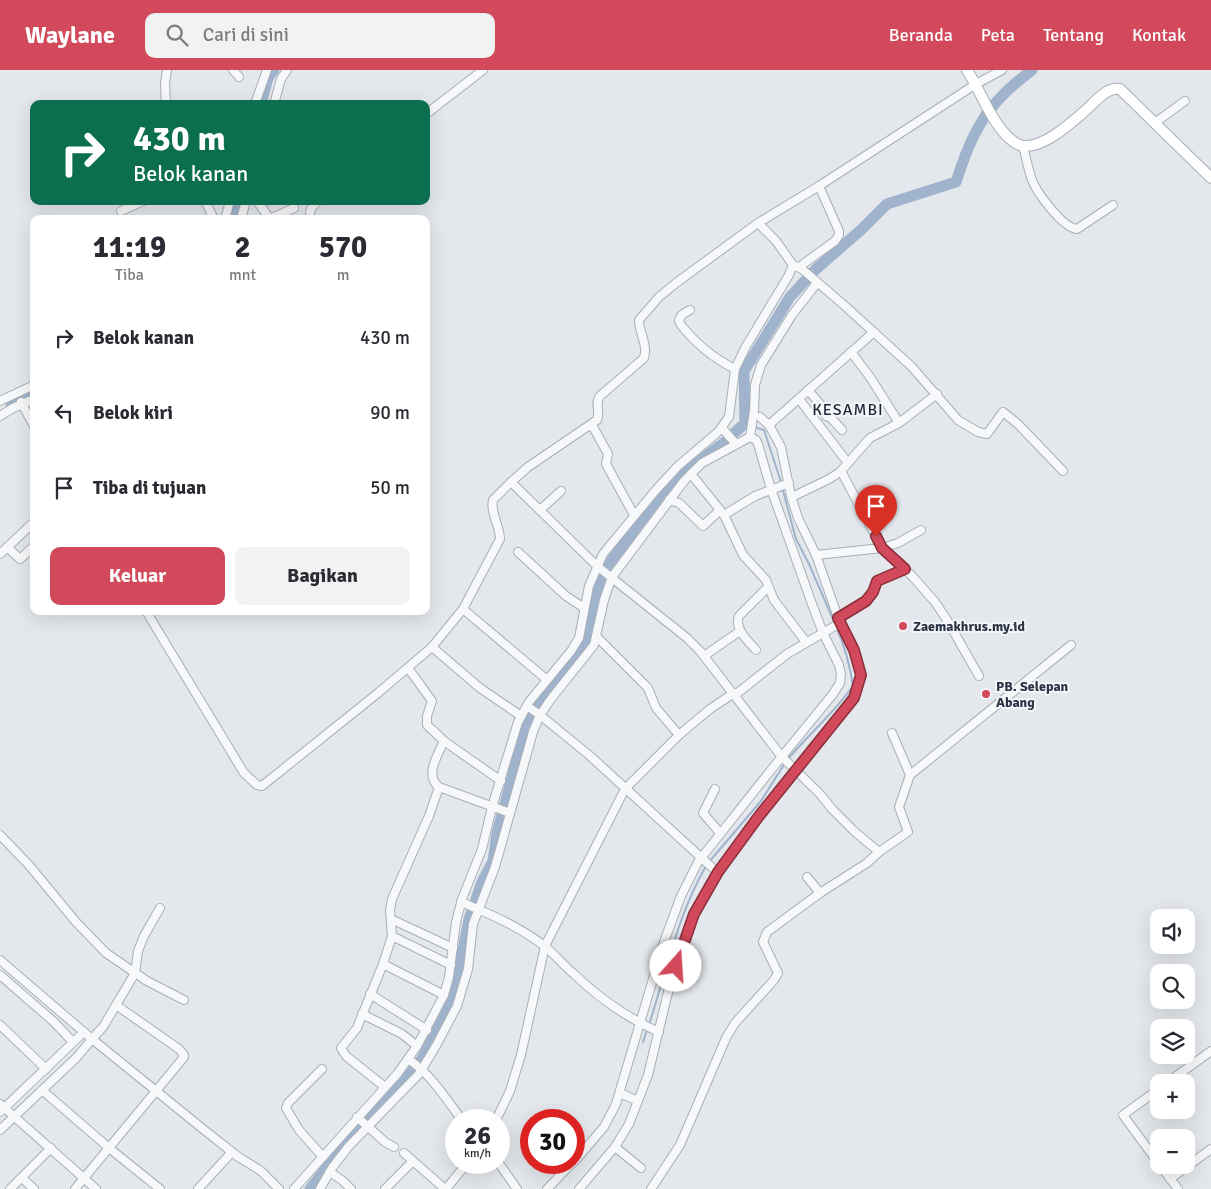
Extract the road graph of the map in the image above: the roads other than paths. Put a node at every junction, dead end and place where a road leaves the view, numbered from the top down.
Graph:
1 (167, 70) edge
2 (233, 70) edge
3 (267, 70) edge
4 (287, 70) edge
5 (483, 70) edge
6 (967, 70) edge
7 (1002, 70) edge
8 (239, 77) dead end
9 (977, 86) junction
10 (166, 100) edge
11 (257, 100) edge
12 (275, 100) edge
13 (1185, 101) dead end
14 (430, 111) edge
15 (1156, 122) junction
16 (1023, 146) junction
17 (1211, 178) edge
18 (819, 186) junction
19 (135, 205) edge
20 (308, 205) edge
21 (314, 205) edge
22 (1113, 205) dead end
23 (294, 208) dead end
24 (310, 209) junction
25 (121, 211) dead end
26 (279, 215) edge
27 (309, 215) edge
28 (758, 223) junction
29 (798, 267) junction
30 (815, 281) junction
31 (690, 310) dead end
32 (874, 332) junction
33 (851, 352) junction
34 (735, 369) junction
35 (30, 389) edge
36 (808, 390) junction
37 (937, 394) junction
38 (20, 399) junction
39 (30, 399) edge
40 (798, 399) junction
41 (0, 401) edge
42 (0, 416) edge
43 (760, 417) dead end
44 (30, 418) edge
45 (899, 423) junction
46 (592, 425) junction
47 (769, 425) junction
48 (724, 430) junction
49 (842, 430) dead end
50 (750, 436) junction
51 (735, 443) junction
52 (848, 463) junction
53 (841, 471) junction
54 (1062, 471) dead end
55 (691, 474) junction
56 (511, 482) junction
57 (787, 483) junction
58 (772, 488) junction
59 (561, 491) dead end
60 (792, 497) junction
61 (669, 500) junction
62 (540, 510) junction
63 (722, 512) junction
64 (634, 516) junction
65 (30, 526) edge
66 (921, 530) dead end
67 (7, 547) junction
68 (882, 548) junction
69 (30, 550) edge
70 (518, 552) dead end
71 (0, 554) edge
72 (816, 555) junction
73 (599, 567) junction
74 (905, 569) junction
75 (611, 576) junction
76 (768, 586) junction
77 (463, 608) junction
78 (584, 608) junction
79 (148, 615) edge
80 (838, 622) junction
81 (740, 631) junction
82 (824, 632) junction
83 (597, 638) junction
84 (806, 642) junction
85 (1071, 645) dead end
86 (432, 647) junction
87 (756, 650) dead end
88 (704, 656) junction
89 (408, 668) junction
90 (979, 676) dead end
91 (546, 679) junction
92 (734, 694) junction
93 (528, 707) junction
94 (539, 714) junction
95 (521, 716) junction
96 (892, 733) dead end
97 (679, 735) junction
98 (444, 741) junction
99 (782, 758) junction
100 (795, 769) junction
101 (910, 775) junction
102 (501, 781) junction
103 (439, 787) junction
104 (715, 789) dead end
105 (625, 790) junction
106 (493, 807) junction
107 (508, 812) junction
108 (720, 833) junction
109 (0, 835) edge
110 (879, 852) junction
111 (702, 859) junction
112 (716, 871) junction
113 (807, 876) dead end
114 (820, 893) junction
115 (464, 903) junction
116 (160, 908) dead end
117 (477, 908) junction
118 (391, 918) junction
119 (392, 936) junction
120 (545, 946) junction
121 (453, 948) junction
122 (0, 960) edge
123 (383, 964) junction
124 (451, 965) junction
125 (135, 973) junction
126 (0, 975) edge
127 (370, 994) junction
128 (444, 995) junction
129 (184, 1000) dead end
130 (116, 1005) junction
131 (362, 1014) junction
132 (641, 1024) junction
133 (0, 1025) edge
134 (427, 1030) junction
135 (657, 1031) junction
136 (78, 1037) junction
137 (92, 1039) junction
138 (417, 1046) junction
139 (1211, 1051) edge
140 (410, 1060) junction
141 (46, 1069) junction
142 (322, 1069) dead end
143 (421, 1070) junction
144 (1179, 1074) edge
145 (386, 1087) junction
146 (42, 1090) junction
147 (155, 1090) junction
148 (620, 1093) junction
149 (1150, 1096) edge
150 (638, 1101) junction
151 (455, 1109) edge
152 (502, 1109) edge
153 (6, 1110) edge
154 (362, 1122) junction
155 (0, 1130) edge
156 (394, 1147) dead end
157 (615, 1147) junction
158 (51, 1148) junction
159 (109, 1148) junction
160 (585, 1149) edge
161 (1211, 1149) edge
162 (232, 1152) junction
163 (1150, 1152) edge
164 (404, 1153) dead end
165 (323, 1157) junction
166 (413, 1161) junction
167 (641, 1168) dead end
168 (330, 1172) junction
169 (458, 1174) edge
170 (506, 1174) edge
171 (562, 1174) edge
172 (1166, 1174) edge
173 (22, 1178) junction
174 (84, 1178) junction
175 (1170, 1179) junction
176 (10, 1189) edge
177 (34, 1189) edge
178 (75, 1189) edge
179 (96, 1189) edge
180 (160, 1189) edge
181 (198, 1189) edge
182 (279, 1189) edge
183 (294, 1189) edge
184 (320, 1189) edge
185 (351, 1189) edge
186 (385, 1189) edge
187 (446, 1189) edge
188 (517, 1189) edge
189 (547, 1189) edge
190 (579, 1189) edge
191 (651, 1189) edge
192 (1178, 1189) edge

1 - 10 street
2 - 8 street
3 - 11 street
4 - 12 street
5 - 14 street
6 - 9 main road
7 - 9 street
9 - 16 main road
9 - 18 street
13 - 15 street
15 - 16 main road
15 - 17 main road
16 - 22 street
18 - 28 street
18 - 29 street
19 - 25 street
20 - 24 street
21 - 24 street
23 - 26 street
24 - 27 street
28 - 29 street
28 - 46 street
29 - 30 street
29 - 34 street
30 - 32 street
30 - 50 street
31 - 34 street
32 - 33 street
32 - 37 street
33 - 36 street
33 - 45 street
34 - 48 street
35 - 38 street
36 - 40 street
36 - 49 street
37 - 45 street
37 - 54 street
38 - 39 street
38 - 41 street
38 - 42 street
38 - 44 street
40 - 47 street
40 - 52 street
43 - 47 street
45 - 52 street
46 - 56 street
46 - 64 street
47 - 57 street
48 - 51 street
48 - 64 street
50 - 51 street
50 - 58 street
51 - 55 street
52 - 53 street
53 - 60 street
53 - 68 street
55 - 61 street
55 - 63 street
56 - 62 street
56 - 77 street
57 - 58 street
57 - 60 street
58 - 63 street
58 - 82 street
59 - 62 street
60 - 72 street
61 - 63 street
61 - 75 street
62 - 73 street
63 - 76 street
64 - 73 street
65 - 67 street
66 - 68 street
67 - 69 street
67 - 71 street
68 - 72 street
68 - 74 street
70 - 78 street
72 - 80 street
73 - 75 street
73 - 78 street
74 - 80 street
74 - 90 street
75 - 83 street
75 - 88 street
76 - 81 street
76 - 84 street
77 - 86 street
77 - 91 street
78 - 91 street
79 - 89 street
80 - 82 street
80 - 100 street
81 - 87 street
81 - 88 street
82 - 84 street
82 - 99 street
83 - 94 street
83 - 97 street
84 - 92 street
85 - 101 street
86 - 89 street
86 - 95 street
88 - 92 street
89 - 98 street
91 - 93 street
92 - 97 street
92 - 99 street
93 - 94 street
93 - 95 street
94 - 105 street
94 - 107 street
95 - 102 street
96 - 101 street
97 - 105 street
98 - 102 street
98 - 103 street
99 - 100 street
99 - 108 street
100 - 110 street
100 - 112 street
101 - 110 street
102 - 106 street
103 - 106 street
103 - 118 street
104 - 108 street
105 - 111 street
105 - 120 street
106 - 107 street
106 - 115 street
107 - 117 street
108 - 111 street
109 - 125 street
110 - 114 street
111 - 112 street
111 - 132 street
112 - 135 street
113 - 114 street
114 - 191 street
115 - 117 street
115 - 121 street
116 - 125 street
117 - 120 street
117 - 143 street
118 - 119 street
118 - 121 street
119 - 123 street
119 - 124 street
120 - 132 street
120 - 152 street
121 - 124 street
122 - 136 street
123 - 127 street
123 - 128 street
124 - 128 street
125 - 129 street
125 - 130 street
126 - 136 street
127 - 131 street
127 - 134 street
128 - 134 street
130 - 137 street
130 - 147 street
131 - 138 street
131 - 145 street
132 - 135 street
132 - 148 street
133 - 141 street
134 - 138 street
135 - 150 street
136 - 137 street
136 - 141 street
137 - 146 street
137 - 147 street
138 - 140 street
139 - 144 street
140 - 143 street
140 - 145 street
141 - 153 street
142 - 165 street
143 - 151 street
143 - 154 street
145 - 154 street
146 - 153 street
146 - 159 street
147 - 159 street
147 - 162 street
148 - 150 street
148 - 160 street
149 - 163 street
150 - 157 street
153 - 155 street
153 - 158 street
154 - 156 street
154 - 165 street
154 - 168 street
157 - 167 street
157 - 190 street
158 - 173 street
158 - 174 street
159 - 174 street
159 - 180 street
161 - 175 street
162 - 181 street
162 - 182 street
164 - 166 street
165 - 183 street
166 - 186 street
166 - 187 street
168 - 184 street
168 - 185 street
169 - 187 street
170 - 188 street
171 - 189 street
172 - 175 street
173 - 176 street
173 - 177 street
174 - 178 street
174 - 179 street
175 - 192 street

